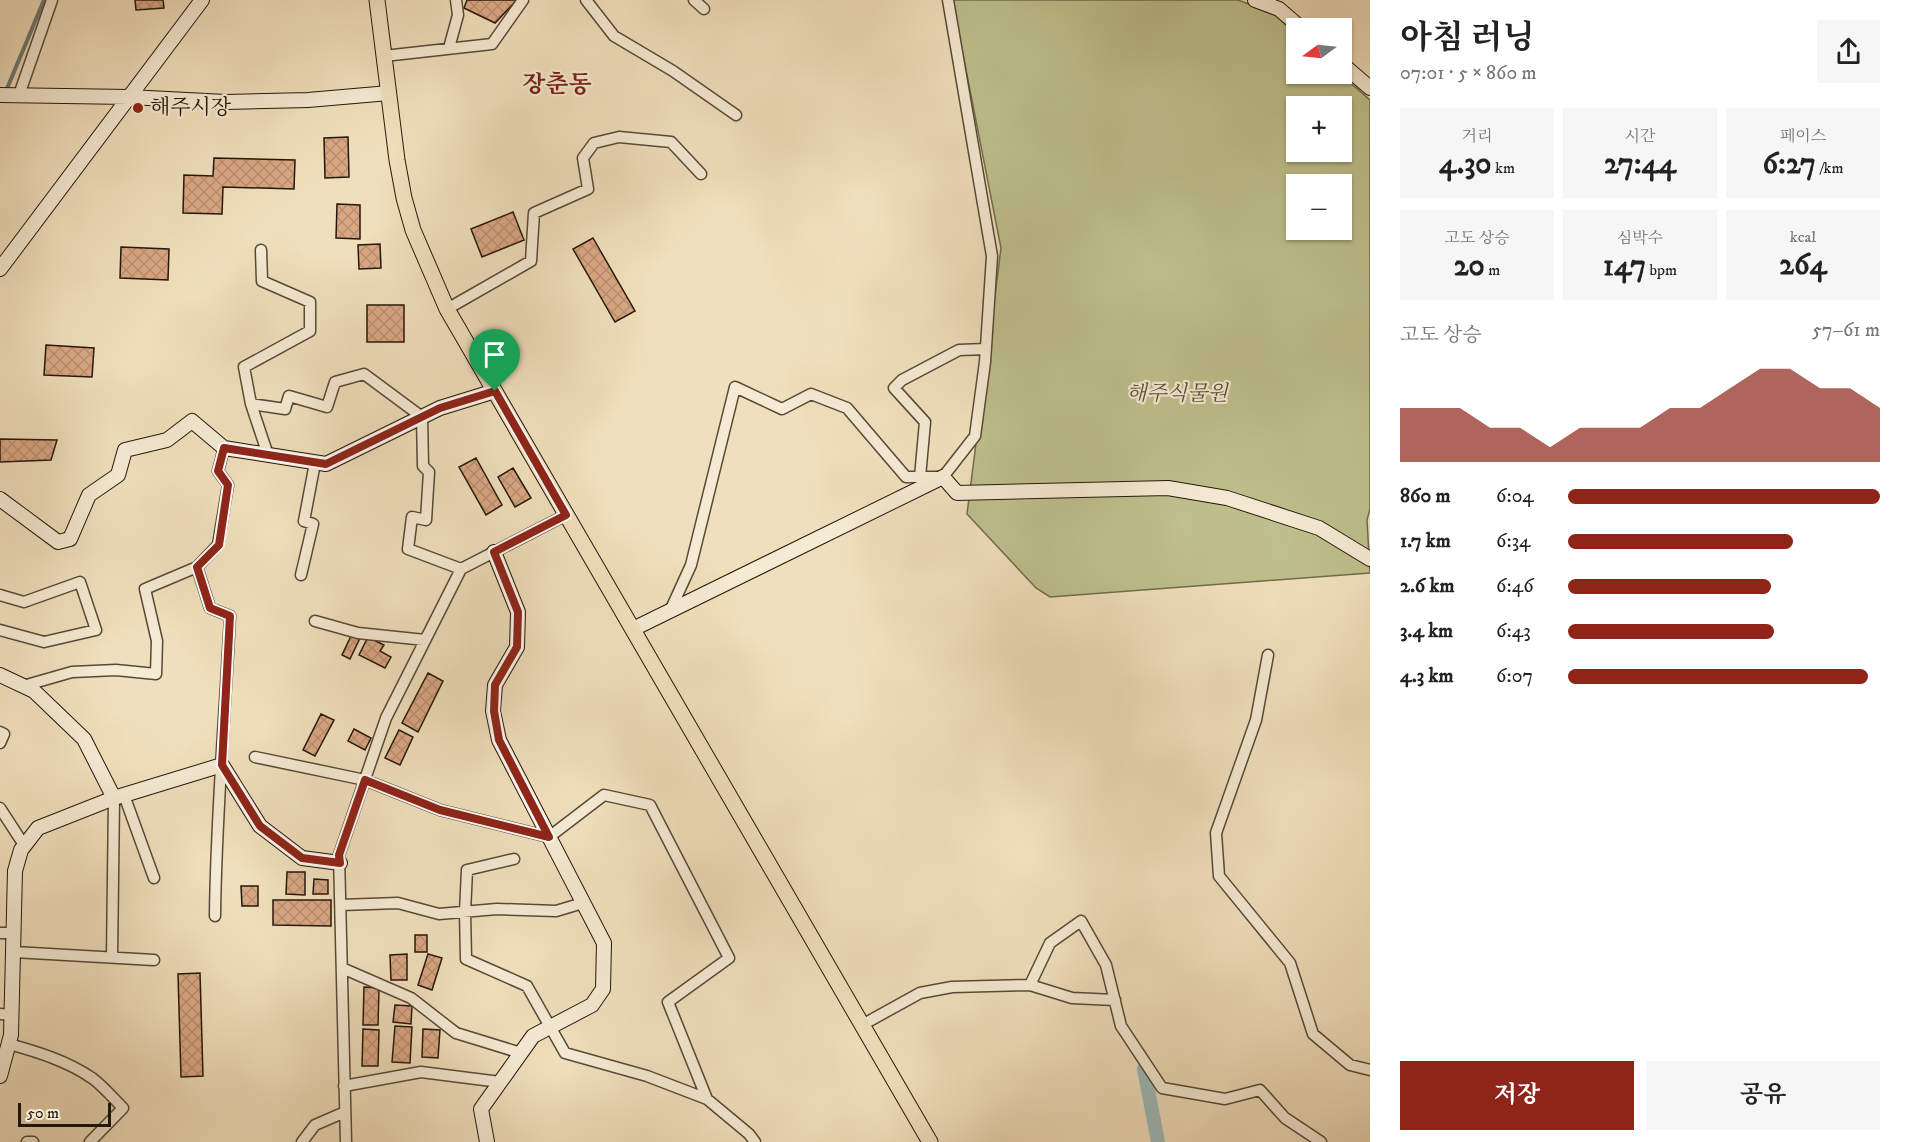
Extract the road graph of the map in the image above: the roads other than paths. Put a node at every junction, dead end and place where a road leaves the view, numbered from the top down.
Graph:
1 (52, 0) edge
2 (202, 0) edge
3 (377, 0) edge
4 (456, 0) edge
5 (523, 0) edge
6 (586, 0) edge
7 (694, 0) edge
8 (948, 0) edge
9 (1255, 0) edge
10 (1280, 5) edge
11 (704, 9) dead end
12 (1292, 18) edge
13 (449, 48) junction
14 (384, 56) junction
15 (1352, 72) edge
16 (1370, 88) edge
17 (389, 93) junction
18 (0, 95) edge
19 (19, 95) junction
20 (129, 97) junction
21 (736, 115) dead end
22 (701, 174) dead end
23 (261, 250) dead end
24 (0, 269) edge
25 (447, 309) junction
26 (986, 349) junction
27 (495, 391) junction
28 (251, 404) junction
29 (422, 417) junction
30 (224, 448) junction
31 (268, 455) junction
32 (315, 463) junction
33 (920, 477) junction
34 (943, 477) junction
35 (0, 500) edge
36 (566, 515) junction
37 (494, 552) junction
38 (1370, 559) edge
39 (197, 567) junction
40 (461, 569) junction
41 (301, 575) dead end
42 (0, 595) edge
43 (670, 611) junction
44 (315, 621) dead end
45 (633, 629) junction
46 (0, 630) edge
47 (425, 640) junction
48 (1268, 655) dead end
49 (0, 675) edge
50 (23, 686) junction
51 (0, 732) edge
52 (0, 743) edge
53 (255, 757) dead end
54 (222, 765) junction
55 (365, 780) junction
56 (119, 797) junction
57 (0, 808) edge
58 (549, 837) junction
59 (24, 845) junction
60 (514, 860) dead end
61 (340, 863) junction
62 (154, 878) dead end
63 (584, 903) junction
64 (341, 905) junction
65 (465, 912) junction
66 (215, 916) dead end
67 (7, 933) edge
68 (14, 952) junction
69 (112, 957) junction
70 (154, 960) dead end
71 (342, 968) junction
72 (1030, 985) junction
73 (1115, 1000) junction
74 (6, 1015) edge
75 (862, 1025) junction
76 (551, 1027) junction
77 (9, 1044) junction
78 (521, 1053) junction
79 (1370, 1070) edge
80 (0, 1076) edge
81 (500, 1082) junction
82 (344, 1086) junction
83 (707, 1100) junction
84 (345, 1112) junction
85 (27, 1142) edge
86 (33, 1142) edge
87 (90, 1142) edge
88 (302, 1142) edge
89 (346, 1142) edge
90 (487, 1142) edge
91 (755, 1142) edge
92 (930, 1142) edge
93 (1321, 1142) edge

1 - 19 street
2 - 20 street
3 - 14 main road
4 - 13 street
5 - 13 street
6 - 21 street
7 - 11 street
8 - 26 street
9 - 10 street
10 - 12 street
13 - 14 street
14 - 17 main road
15 - 16 street
17 - 20 street
17 - 25 main road
18 - 19 street
19 - 20 street
20 - 24 street
22 - 25 street
23 - 28 street
25 - 27 main road
26 - 33 street
26 - 34 street
27 - 29 street
27 - 36 main road
28 - 29 street
28 - 31 street
29 - 32 street
29 - 40 street
30 - 31 street
30 - 35 street
30 - 39 street
31 - 32 street
32 - 41 street
33 - 34 street
33 - 43 street
34 - 38 street
34 - 43 street
36 - 37 street
36 - 45 main road
37 - 40 street
37 - 58 street
39 - 50 street
39 - 54 street
40 - 47 street
42 - 46 street
43 - 45 street
44 - 47 street
45 - 75 main road
47 - 55 street
48 - 79 street
49 - 50 street
50 - 56 street
51 - 52 street
53 - 55 street
54 - 56 street
54 - 61 street
54 - 66 street
55 - 58 street
55 - 61 street
56 - 59 street
56 - 62 street
56 - 69 street
57 - 59 street
58 - 63 street
58 - 83 street
59 - 67 street
60 - 65 street
61 - 64 street
63 - 65 street
63 - 76 street
64 - 65 street
64 - 71 street
65 - 76 street
67 - 68 street
68 - 69 street
68 - 74 street
69 - 70 street
71 - 78 street
71 - 82 street
72 - 73 street
72 - 73 street
72 - 75 street
73 - 93 street
74 - 77 street
75 - 92 main road
76 - 78 street
76 - 83 street
77 - 80 street
77 - 87 street
78 - 81 street
81 - 82 street
81 - 90 street
82 - 84 street
83 - 91 street
84 - 88 street
84 - 89 street
85 - 86 street

